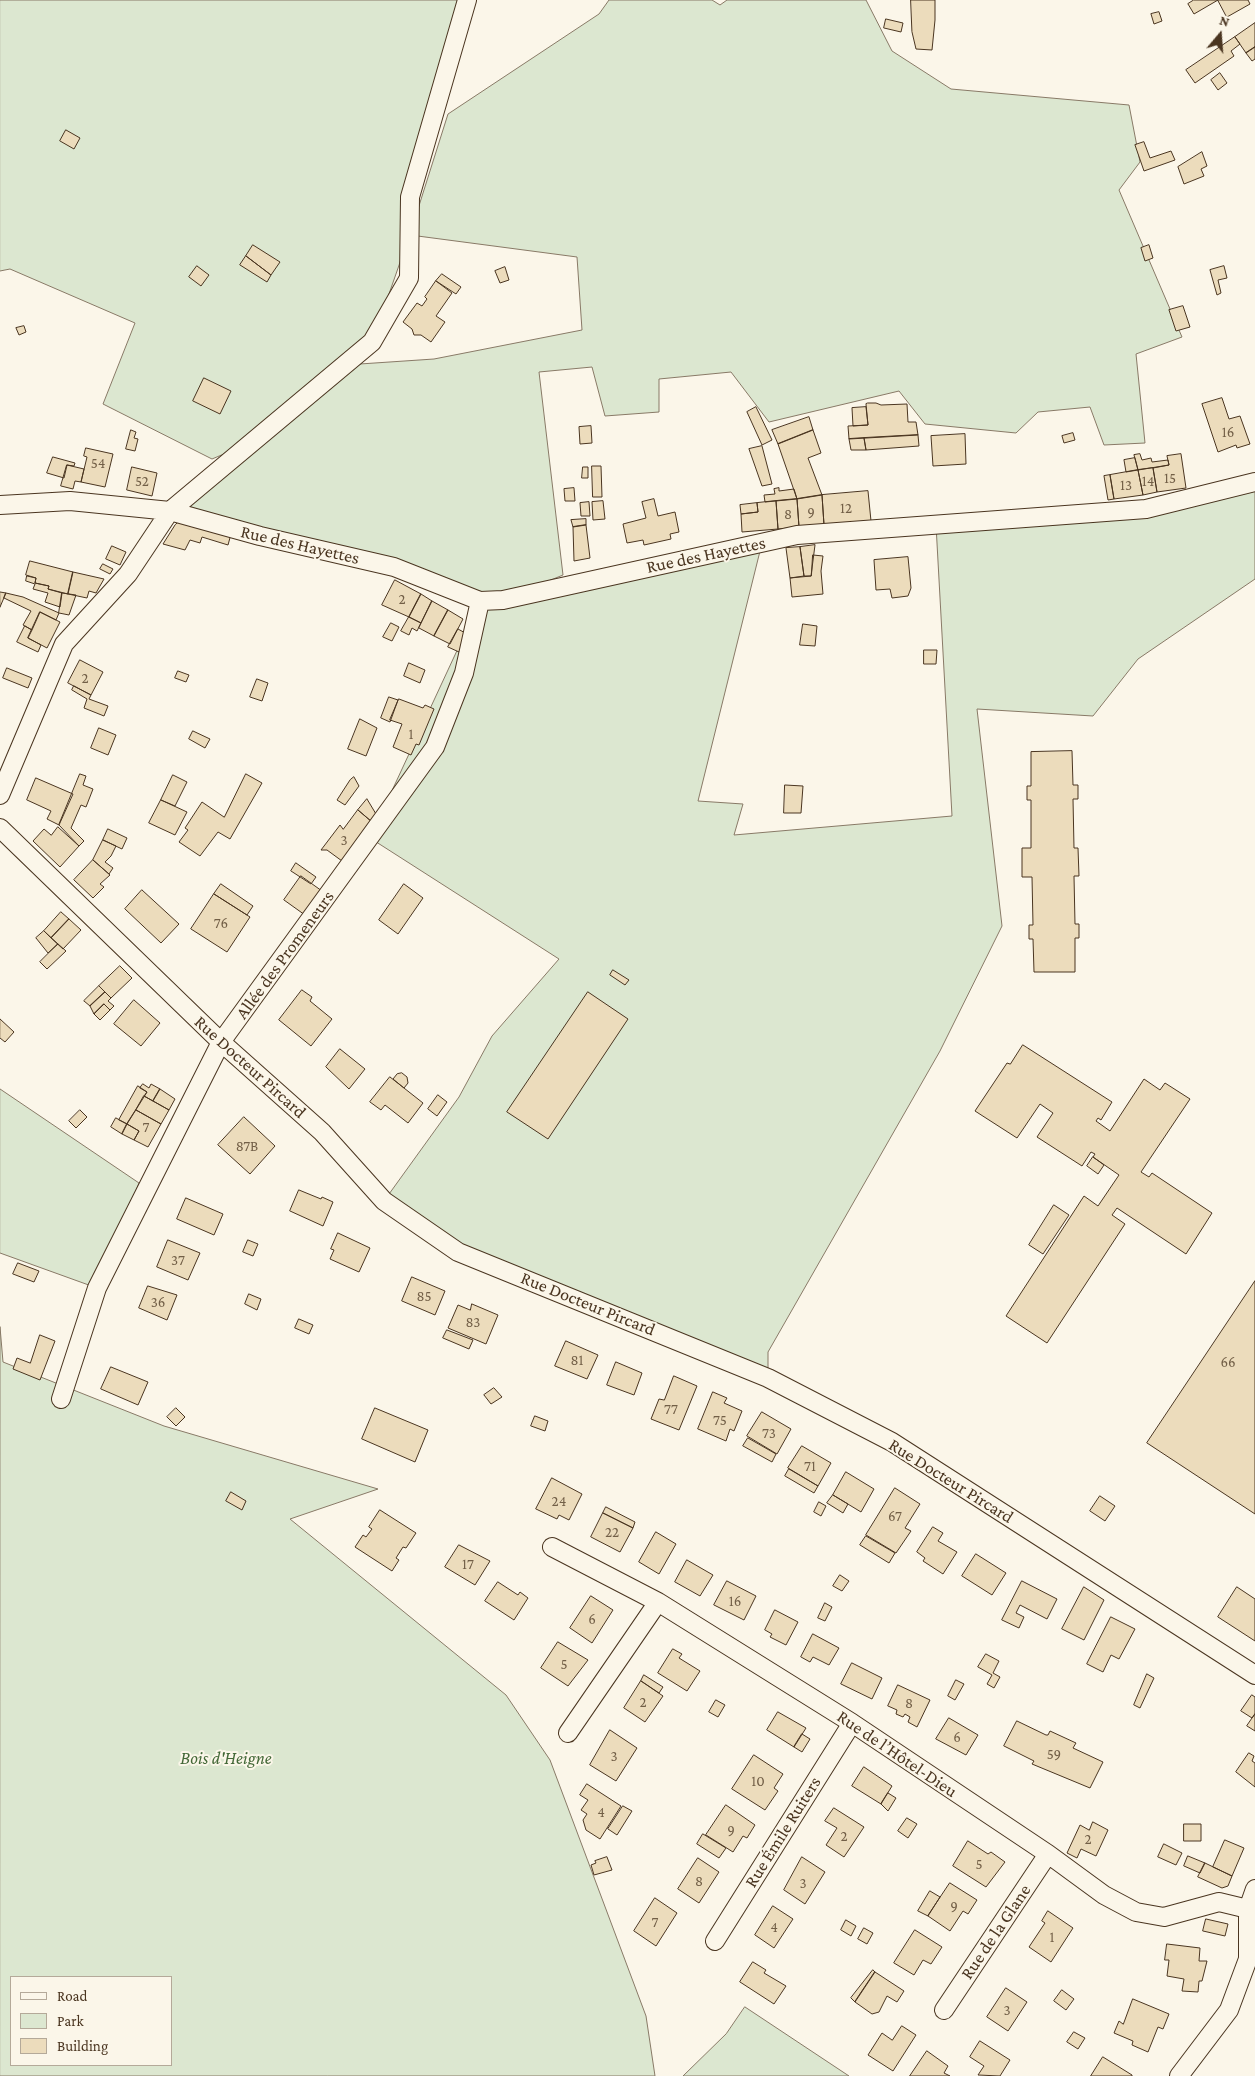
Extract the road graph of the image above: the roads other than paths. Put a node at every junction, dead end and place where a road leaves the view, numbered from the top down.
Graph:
1 (467, 0) edge
2 (1255, 482) edge
3 (0, 505) edge
4 (170, 512) junction
5 (480, 601) junction
6 (0, 795) edge
7 (0, 828) edge
8 (222, 1042) junction
9 (61, 1399) dead end
10 (552, 1547) dead end
11 (658, 1602) junction
12 (1255, 1675) edge
13 (852, 1723) junction
14 (568, 1733) dead end
15 (1048, 1854) junction
16 (1255, 1890) edge
17 (1248, 1909) junction
18 (715, 1941) dead end
19 (944, 2010) dead end
20 (1179, 2076) edge

1 - 4 street
2 - 5 street, Rue des Hayettes
3 - 4 street, Rue des Hayettes
4 - 5 street, Rue des Hayettes
4 - 6 street
5 - 8 street, Allée des Promeneurs
7 - 8 street, Rue Docteur Pircard
8 - 9 street, Allée des Promeneurs
8 - 12 street, Rue Docteur Pircard
10 - 11 street, Rue de l’Hôtel-Dieu
11 - 13 street, Rue de l’Hôtel-Dieu
11 - 14 street
13 - 15 street, Rue de l’Hôtel-Dieu
13 - 18 street, Rue Émile Ruiters
15 - 17 street, Rue de l’Hôtel-Dieu
15 - 19 street, Rue de la Glane
16 - 17 street
17 - 20 street

